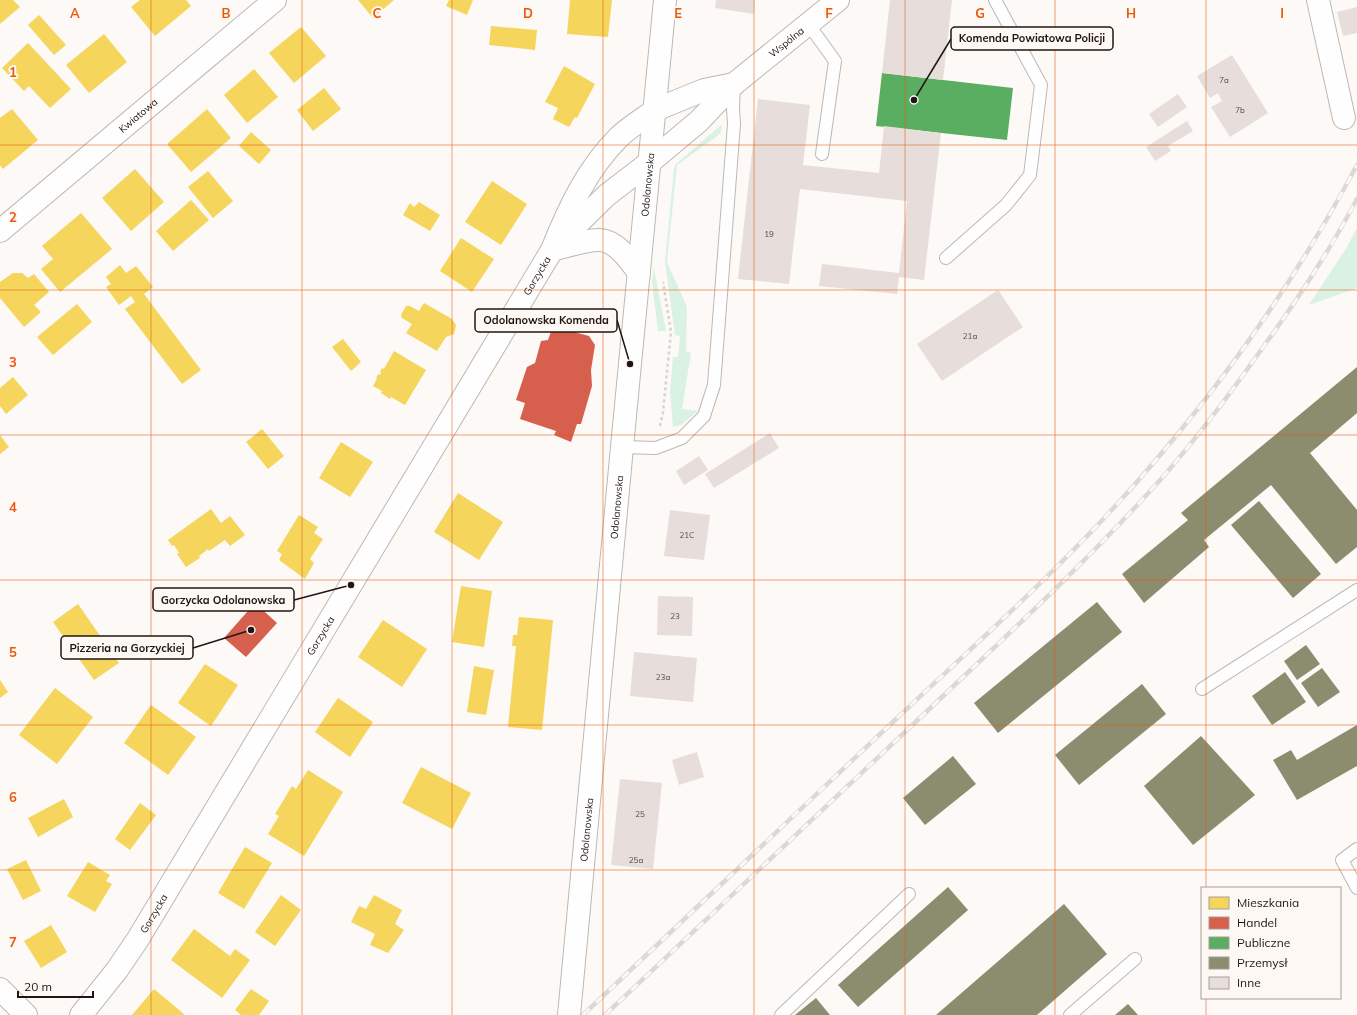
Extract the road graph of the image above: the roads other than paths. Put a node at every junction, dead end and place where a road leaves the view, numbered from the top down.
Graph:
1 (275, 0) edge
2 (665, 0) edge
3 (838, 0) edge
4 (995, 0) edge
5 (1318, 0) edge
6 (809, 24) junction
7 (734, 84) junction
8 (655, 110) junction
9 (1344, 118) dead end
10 (822, 154) dead end
11 (650, 162) junction
12 (3, 224) edge
13 (552, 250) junction
14 (946, 258) dead end
15 (639, 273) junction
16 (622, 448) junction
17 (1357, 590) edge
18 (1202, 689) dead end
19 (1357, 849) edge
20 (1357, 888) edge
21 (909, 894) dead end
22 (1135, 959) dead end
23 (0, 989) edge
24 (26, 1015) edge
25 (81, 1015) edge
26 (569, 1015) edge
27 (781, 1015) edge
28 (1070, 1015) edge

1 - 12 street, Kwiatowa
2 - 8 street, Odolanowska
3 - 6 street, Wspólna
4 - 14 lane
5 - 9 street
6 - 7 street, Wspólna
6 - 10 lane
7 - 8 street, Wspólna
7 - 11 street, Wspólna
7 - 16 lane
8 - 11 street, Odolanowska
8 - 13 street, Gorzycka
11 - 13 street, Gorzycka
11 - 15 street, Odolanowska
13 - 15 street
13 - 25 street, Gorzycka
15 - 16 street, Odolanowska
16 - 26 street, Odolanowska
17 - 18 lane
19 - 20 lane
21 - 27 lane
22 - 28 lane
23 - 24 street

